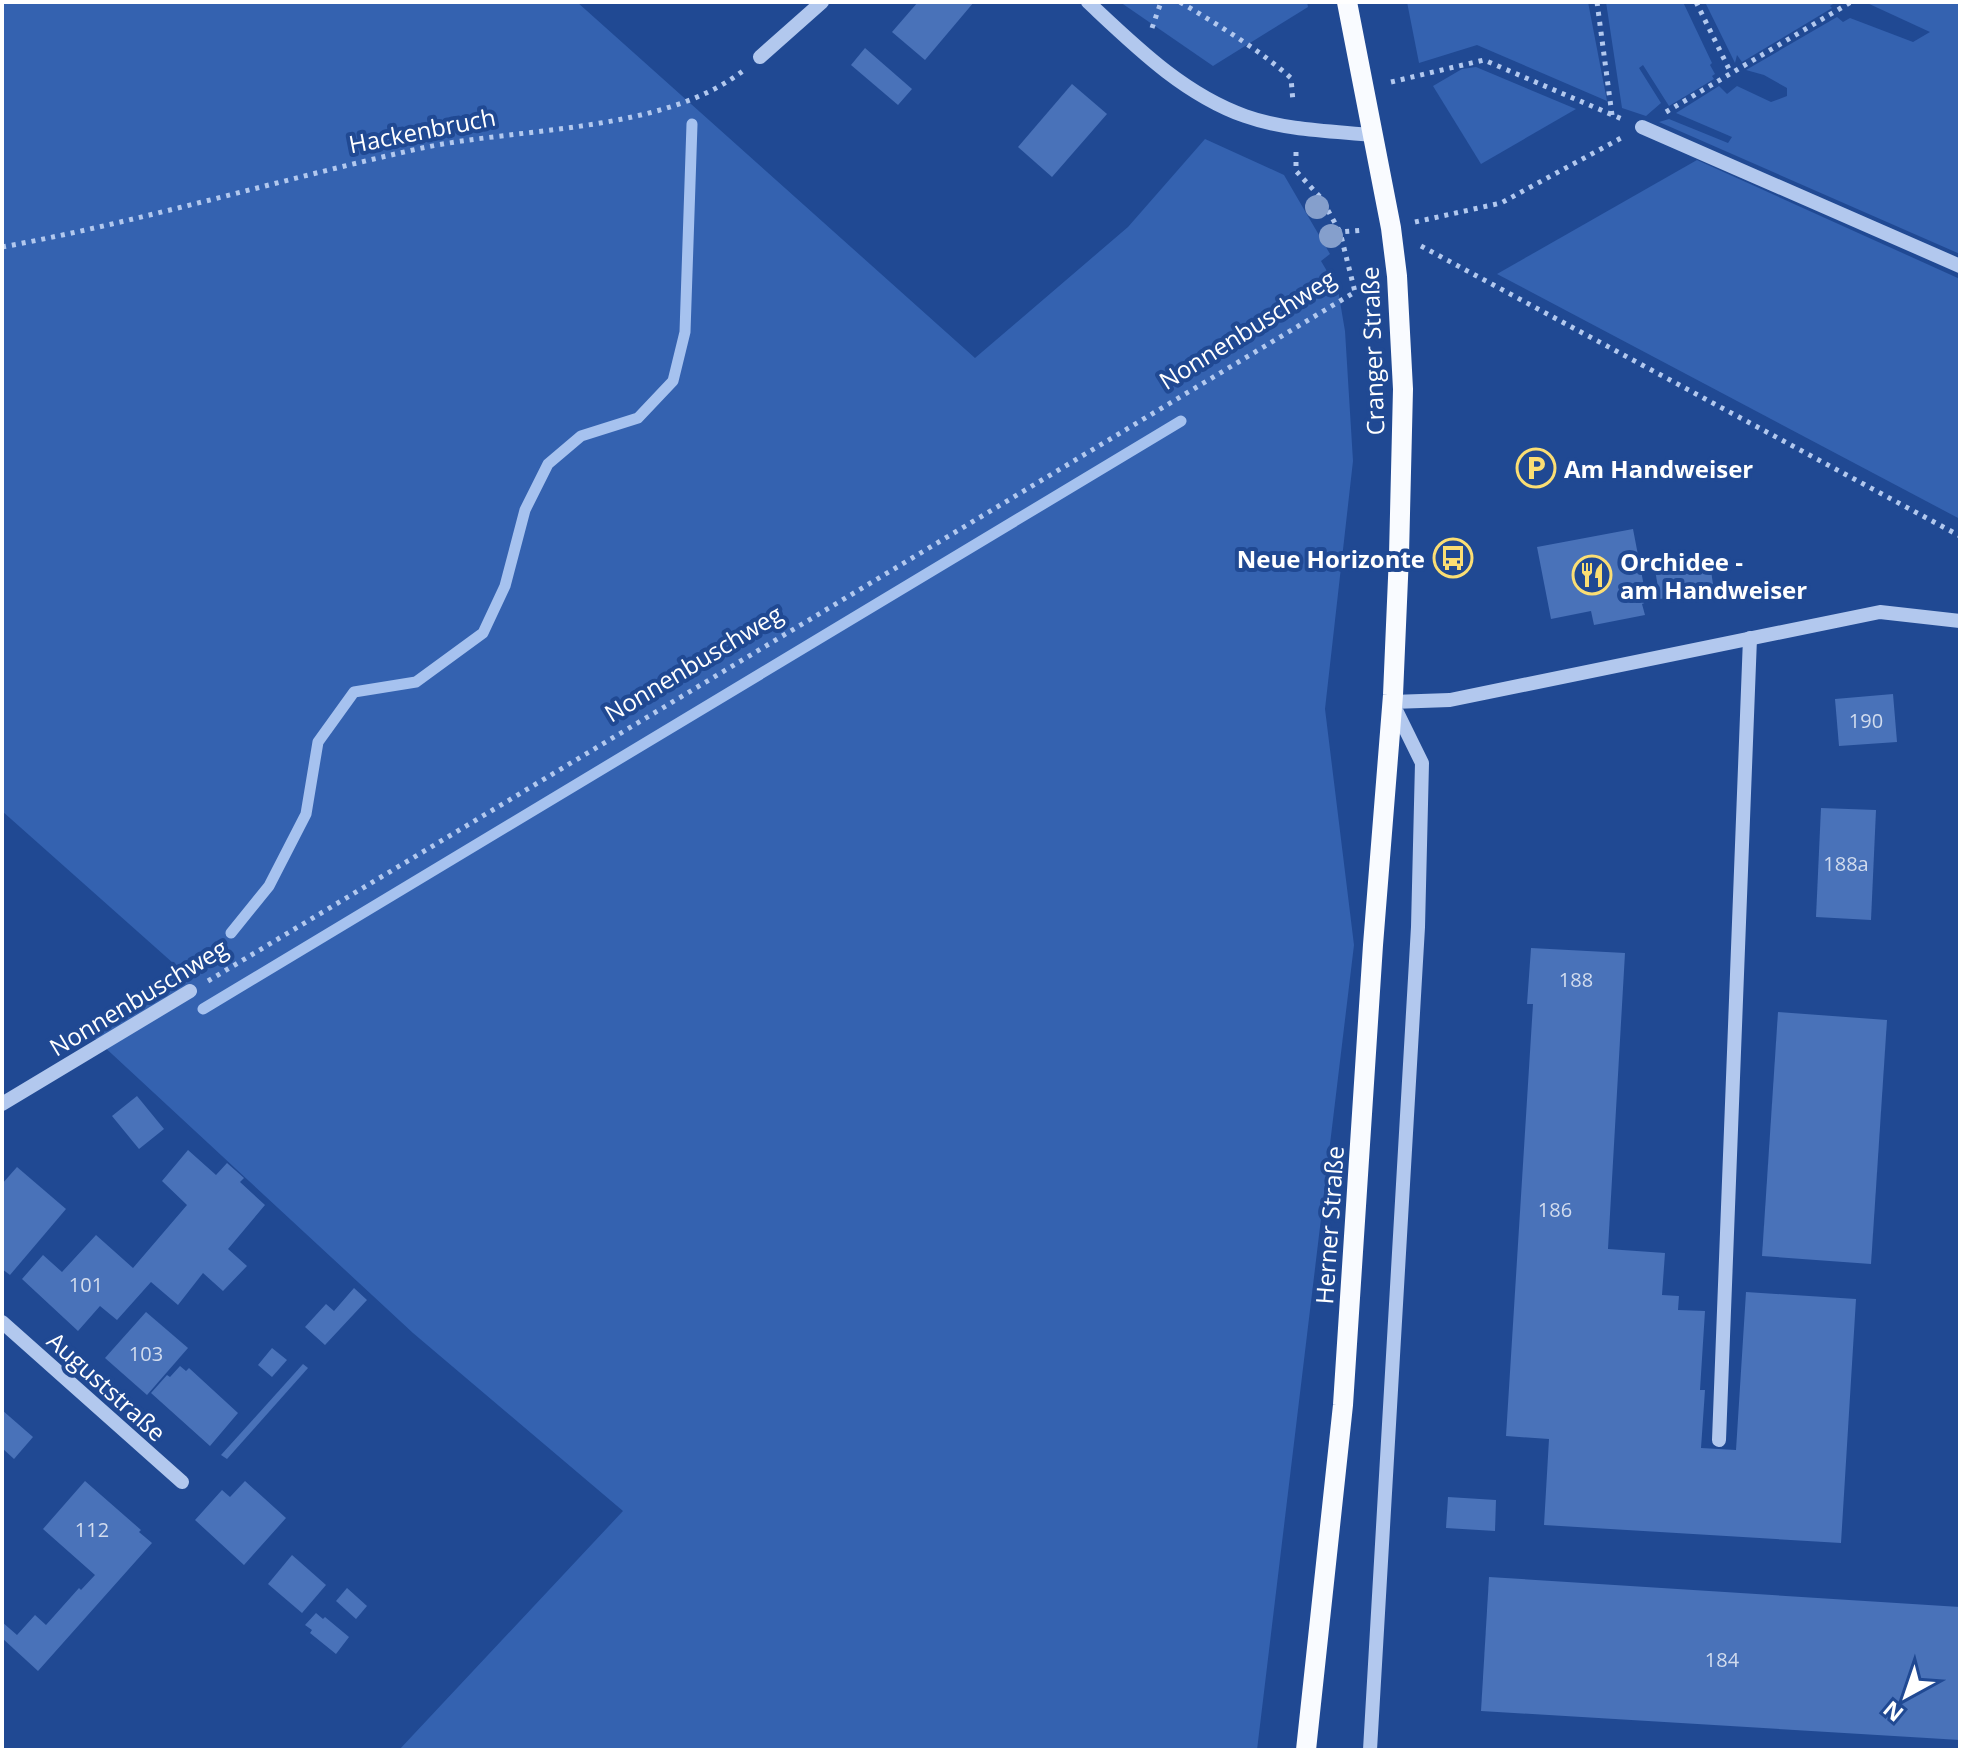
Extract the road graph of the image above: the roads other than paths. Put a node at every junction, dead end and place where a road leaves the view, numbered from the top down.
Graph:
1 (822, 2) edge
2 (1088, 2) edge
3 (1347, 2) edge
4 (760, 57) road end
5 (1642, 127) road end
6 (1372, 135) junction
7 (1960, 266) edge
8 (1960, 621) edge
9 (1750, 638) junction
10 (1392, 702) junction
11 (190, 991) road end
12 (2, 1104) edge
13 (2, 1322) edge
14 (1719, 1440) dead end
15 (182, 1482) dead end
16 (1306, 1750) edge
17 (1370, 1750) edge

1 - 4 street
2 - 6 street
3 - 6 main road, Cranger Straße
5 - 7 street
6 - 10 main road, Cranger Straße
8 - 9 street
9 - 10 street
9 - 14 street
10 - 16 main road, Herner Straße
10 - 17 street
11 - 12 street, Nonnenbuschweg
13 - 15 street, Auguststraße

